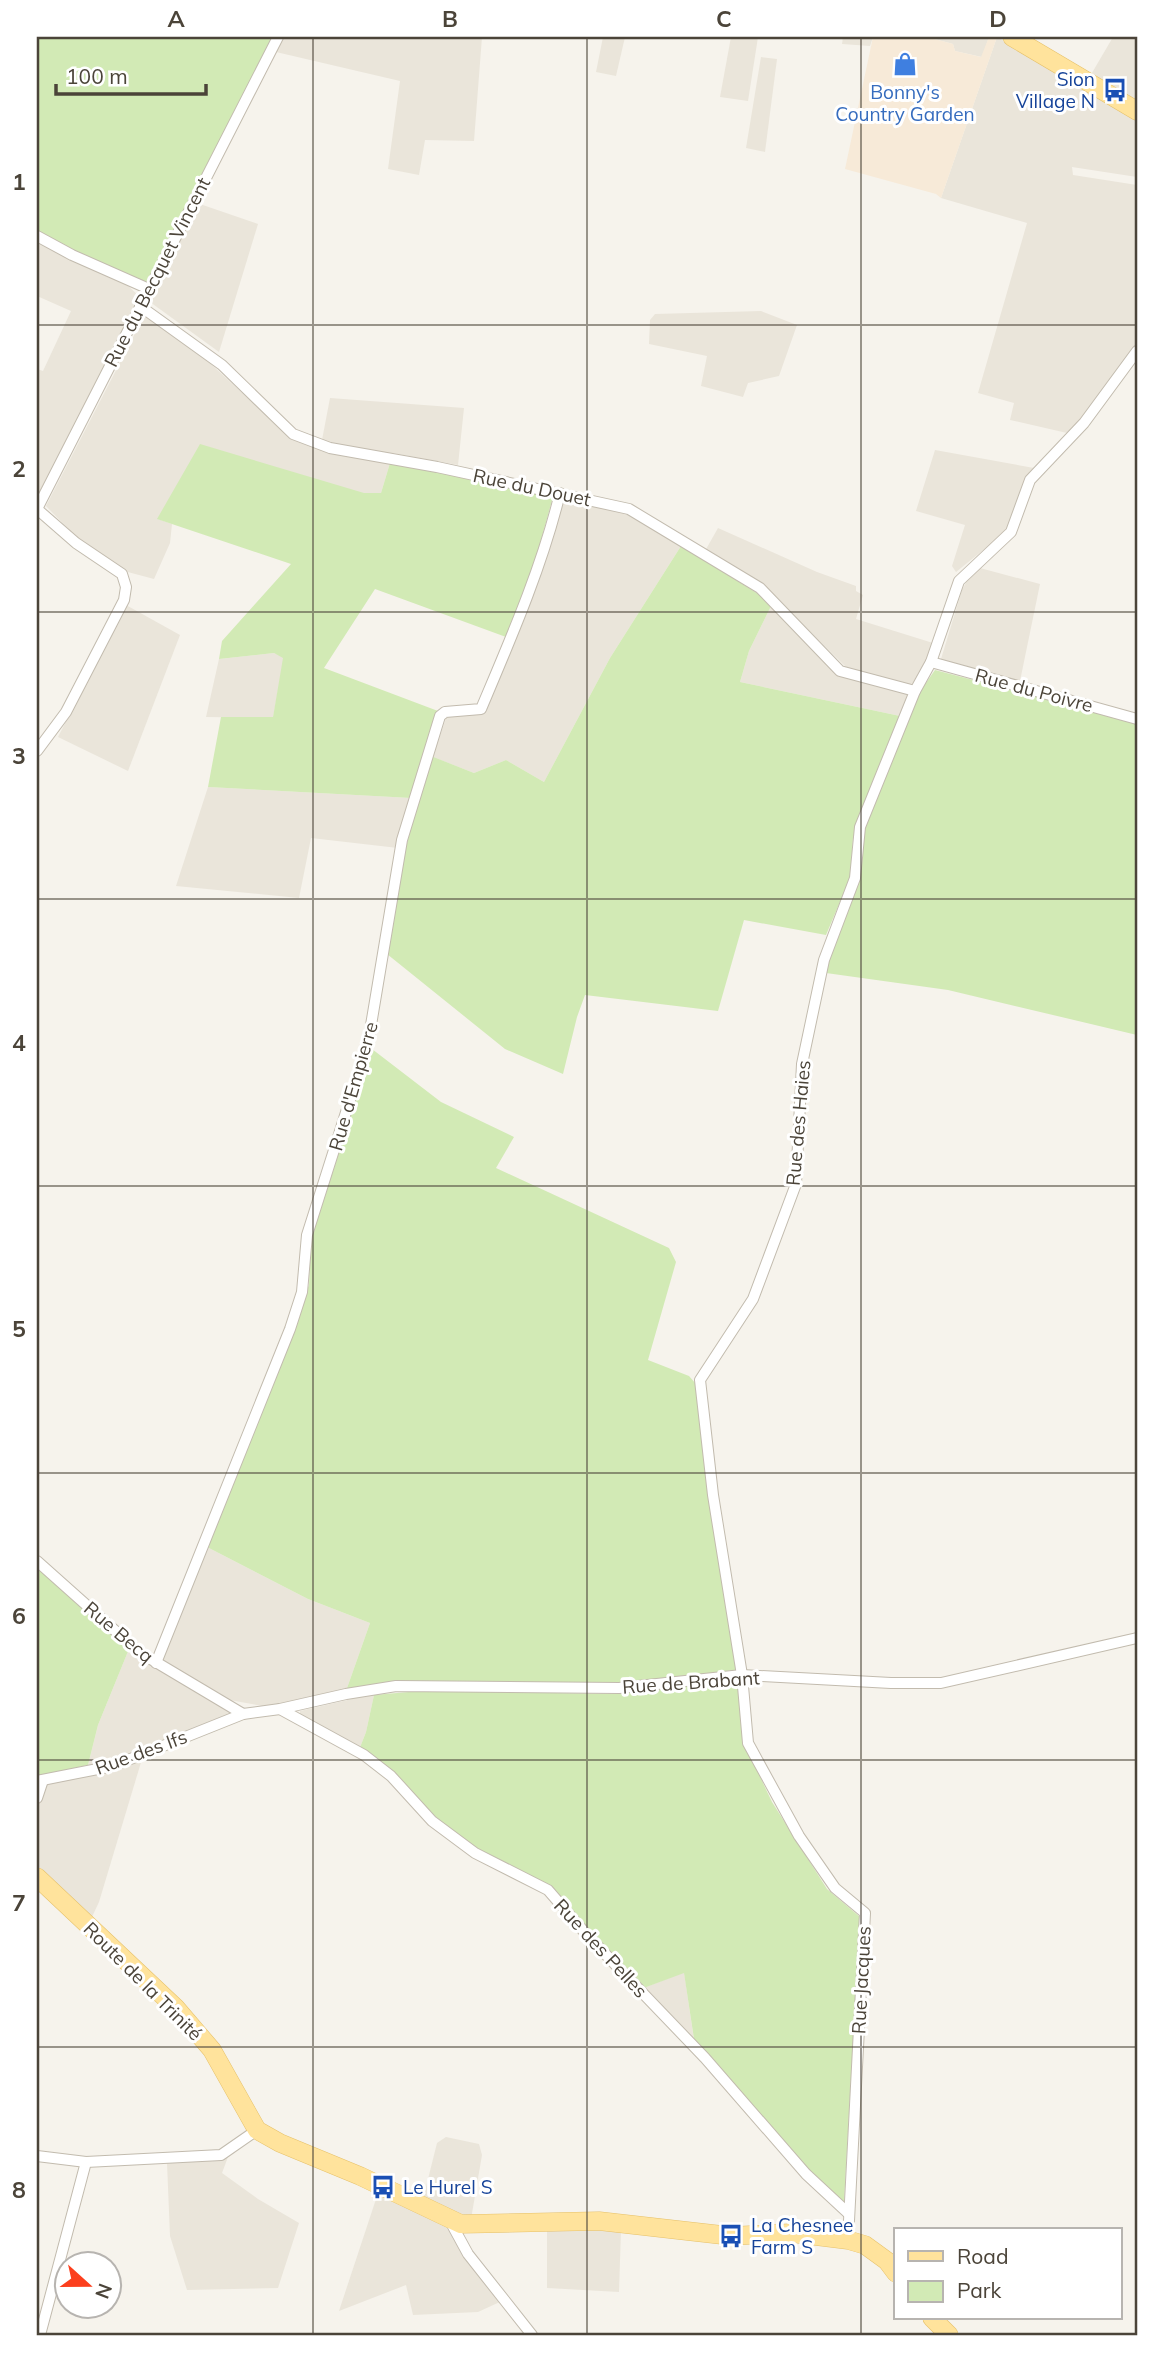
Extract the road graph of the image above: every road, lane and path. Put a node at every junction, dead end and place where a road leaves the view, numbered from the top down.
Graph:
1 (278, 37) edge
2 (1012, 37) edge
3 (1137, 111) edge
4 (37, 236) edge
5 (149, 289) junction
6 (140, 306) junction
7 (1137, 351) edge
8 (560, 493) junction
9 (37, 509) edge
10 (931, 662) junction
11 (915, 691) junction
12 (1137, 719) edge
13 (37, 751) edge
14 (37, 1561) edge
15 (1137, 1639) edge
16 (156, 1663) junction
17 (742, 1675) junction
18 (281, 1709) junction
19 (243, 1714) junction
20 (40, 1781) edge
21 (37, 1798) edge
22 (37, 1877) edge
23 (257, 2130) junction
24 (37, 2156) edge
25 (86, 2162) junction
26 (848, 2213) junction
27 (449, 2219) junction
28 (848, 2240) junction
29 (894, 2270) edge
30 (934, 2320) edge
31 (40, 2335) edge
32 (532, 2335) edge
33 (949, 2335) edge

1 - 5 street, Rue du Becquet Vincent
2 - 3 main road
4 - 5 street
5 - 6 street, Rue du Becquet Vincent
6 - 8 street, Rue du Douet
6 - 9 street, Rue du Becquet Vincent
7 - 10 street, Rue des Haies
8 - 11 street, Rue du Douet
8 - 16 street, Rue d'Empierre
9 - 13 street
10 - 11 street, Rue des Haies
10 - 12 street, Rue du Poivre
11 - 17 street, Rue des Haies
14 - 16 street, Rue Becq
15 - 17 street, Rue de Brabant
16 - 19 street, Rue Becq
17 - 18 street, Rue de Brabant
17 - 26 street, Rue Jacques
18 - 19 street, Rue de Brabant
18 - 26 street, Rue des Pelles
19 - 20 street, Rue des Ifs
20 - 21 street
22 - 23 main road, Route de la Trinité
23 - 25 street
23 - 27 main road
24 - 25 street
25 - 31 street
26 - 28 street, Rue Jacques
27 - 28 main road
27 - 32 street
28 - 29 main road
30 - 33 main road

